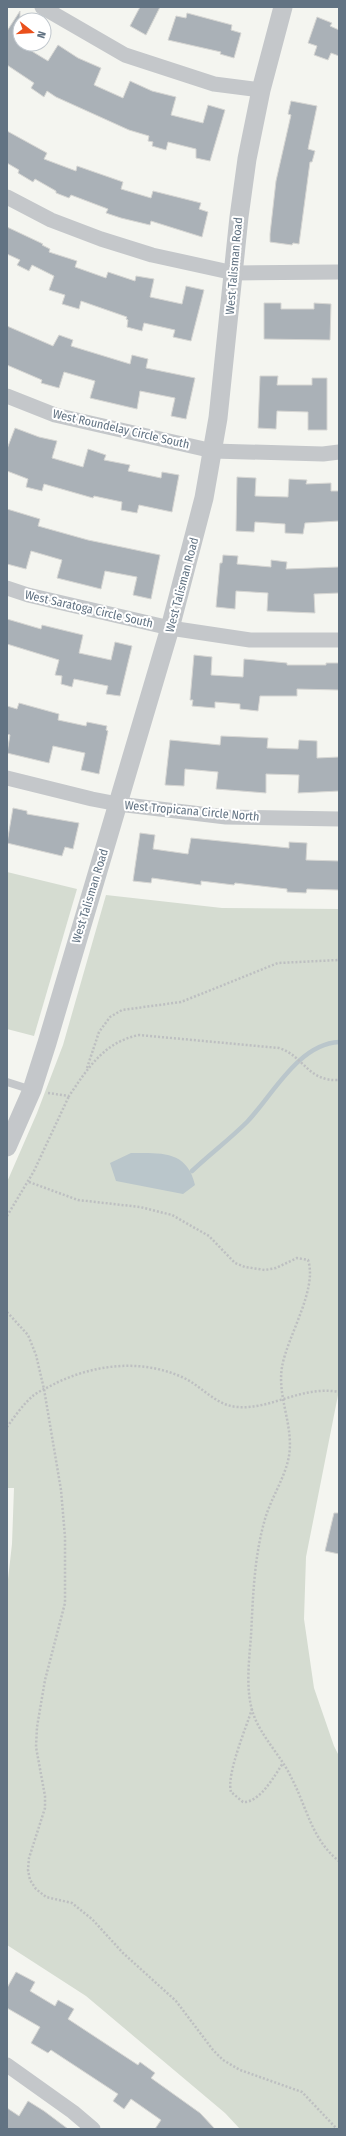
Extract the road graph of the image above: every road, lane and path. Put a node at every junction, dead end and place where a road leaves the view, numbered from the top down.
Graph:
1 (42, 7) edge
2 (283, 7) edge
3 (261, 90) junction
4 (7, 197) edge
5 (339, 272) edge
6 (234, 273) junction
7 (7, 396) edge
8 (213, 451) junction
9 (339, 452) edge
10 (7, 588) edge
11 (170, 628) junction
12 (339, 640) edge
13 (7, 778) edge
14 (118, 804) junction
15 (339, 819) edge
16 (339, 960) edge
17 (86, 1070) junction
18 (339, 1080) edge
19 (7, 1082) edge
20 (32, 1090) junction
21 (69, 1096) junction
22 (7, 1147) edge
23 (29, 1182) junction
24 (7, 1216) edge
25 (7, 1312) edge
26 (44, 1389) junction
27 (339, 1392) edge
28 (284, 1398) junction
29 (7, 1427) edge
30 (252, 1708) junction
31 (283, 1763) junction
32 (339, 1861) edge
33 (7, 2065) edge
34 (93, 2129) edge
35 (337, 2129) edge

1 - 3 street
2 - 3 street, West Talisman Road
3 - 6 street, West Talisman Road
4 - 6 street
5 - 6 street
6 - 8 street, West Talisman Road
7 - 8 street, West Roundelay Circle South
8 - 9 street, West Roundelay Circle South
8 - 11 street, West Talisman Road
10 - 11 street, West Saratoga Circle South
11 - 12 street, West Saratoga Circle South
11 - 14 street, West Talisman Road
13 - 14 street, West Tropicana Circle North
14 - 15 street, West Tropicana Circle North
14 - 20 street, West Talisman Road
16 - 17 path
17 - 18 path
17 - 21 path
19 - 20 lane
20 - 21 path
20 - 22 street, West Talisman Road
21 - 23 path
23 - 24 path
23 - 28 path
25 - 26 path
26 - 28 path
26 - 29 path
26 - 35 path
27 - 28 path
28 - 30 path
30 - 31 path
30 - 31 path
31 - 32 path
33 - 34 street

